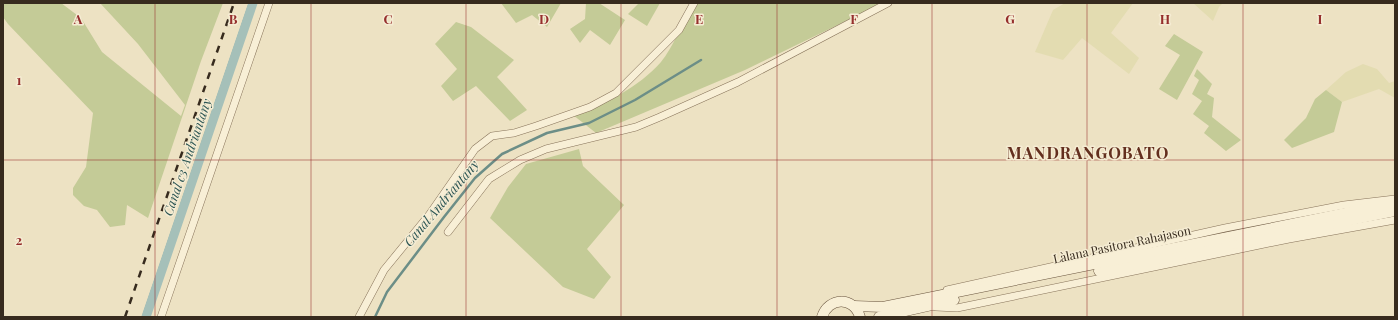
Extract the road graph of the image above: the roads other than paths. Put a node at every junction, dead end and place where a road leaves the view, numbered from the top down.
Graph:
1 (269, 3) edge
2 (694, 3) edge
3 (888, 3) edge
4 (1395, 199) edge
5 (1395, 203) edge
6 (1395, 211) edge
7 (1395, 220) edge
8 (448, 232) dead end
9 (927, 303) junction
10 (854, 306) junction
11 (823, 314) edge
12 (161, 317) edge
13 (359, 317) edge
14 (814, 317) edge
15 (860, 317) edge
16 (879, 317) edge

1 - 12 street
2 - 13 street
3 - 8 street
4 - 9 street
5 - 9 main road, Làlana Pasitora Rahajason
6 - 9 main road, Làlana Pasitora Rahajason
7 - 9 street
9 - 10 main road, Làlana Pasitora Rahajason
9 - 16 main road, Làlana Pasitora Rahajason
10 - 11 main road, Làlana Pasitora Rahajason
10 - 15 main road
11 - 14 main road

